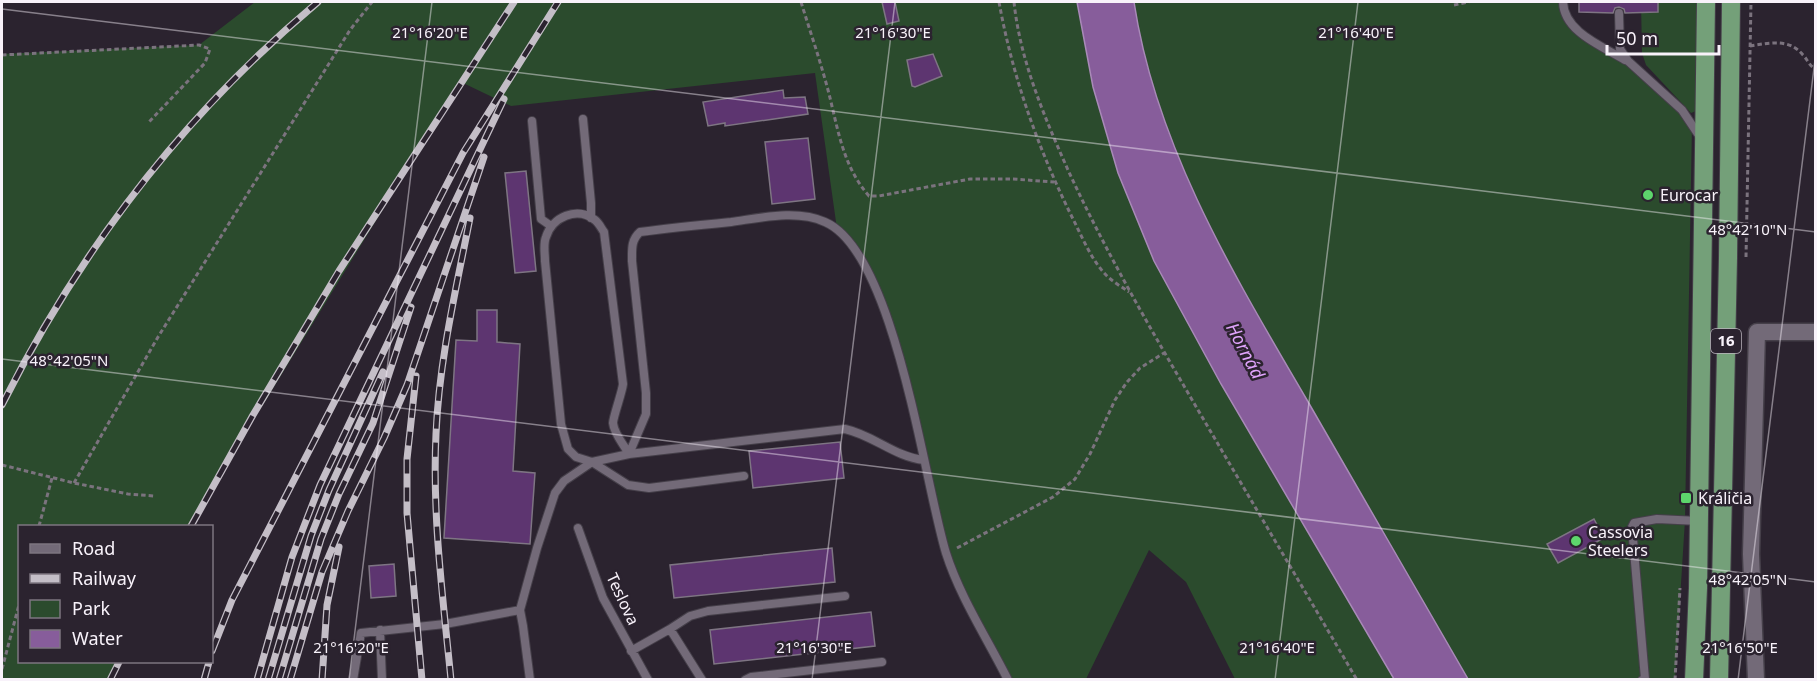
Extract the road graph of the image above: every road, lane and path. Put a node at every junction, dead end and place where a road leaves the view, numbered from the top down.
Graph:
1 (372, 2) edge
2 (801, 2) edge
3 (999, 2) edge
4 (1014, 2) edge
5 (1469, 2) edge
6 (1563, 2) edge
7 (1706, 2) edge
8 (1731, 2) edge
9 (1750, 2) edge
10 (1454, 5) dead end
11 (1619, 13) dead end
12 (1750, 46) junction
13 (2, 55) edge
14 (1628, 61) junction
15 (1815, 69) edge
16 (583, 119) dead end
17 (532, 121) dead end
18 (148, 123) dead end
19 (1704, 143) junction
20 (1054, 182) junction
21 (591, 218) junction
22 (550, 226) junction
23 (1746, 257) dead end
24 (1130, 293) junction
25 (1815, 332) edge
26 (1164, 353) junction
27 (629, 454) junction
28 (924, 460) junction
29 (592, 462) junction
30 (3, 466) edge
31 (744, 476) dead end
32 (52, 478) junction
33 (74, 483) junction
34 (154, 496) dead end
35 (1699, 521) junction
36 (39, 525) edge
37 (578, 528) dead end
38 (947, 554) junction
39 (845, 596) dead end
40 (18, 609) edge
41 (520, 610) junction
42 (670, 629) junction
43 (380, 630) junction
44 (631, 651) junction
45 (882, 662) dead end
46 (2, 669) edge
47 (353, 680) edge
48 (382, 680) edge
49 (530, 680) edge
50 (648, 680) edge
51 (702, 680) edge
52 (745, 680) edge
53 (1008, 680) edge
54 (1357, 680) edge
55 (1642, 680) edge
56 (1694, 680) edge
57 (1719, 680) edge
58 (1756, 680) edge

1 - 33 path
2 - 20 path
3 - 20 path
4 - 24 path
5 - 10 path
6 - 14 lane
7 - 19 highway, 16
8 - 57 highway, 16
9 - 12 path
11 - 14 lane
12 - 15 path
12 - 23 path
13 - 18 path
14 - 19 lane
16 - 21 lane
17 - 22 lane
19 - 35 highway, 16
20 - 24 path
21 - 22 lane
21 - 27 lane
22 - 29 lane
24 - 26 path
25 - 58 street
26 - 38 path
26 - 54 path
27 - 28 lane
27 - 28 lane
27 - 29 lane
28 - 38 lane
29 - 31 lane
29 - 41 lane
30 - 32 path
32 - 33 path
32 - 36 path
33 - 34 path
35 - 55 lane
35 - 56 highway, 16
37 - 44 lane, Teslova
38 - 53 lane
39 - 42 lane
40 - 46 path
41 - 43 lane
41 - 49 lane
42 - 44 lane
42 - 51 lane
43 - 47 lane
43 - 48 lane
44 - 50 lane, Teslova
45 - 52 lane

